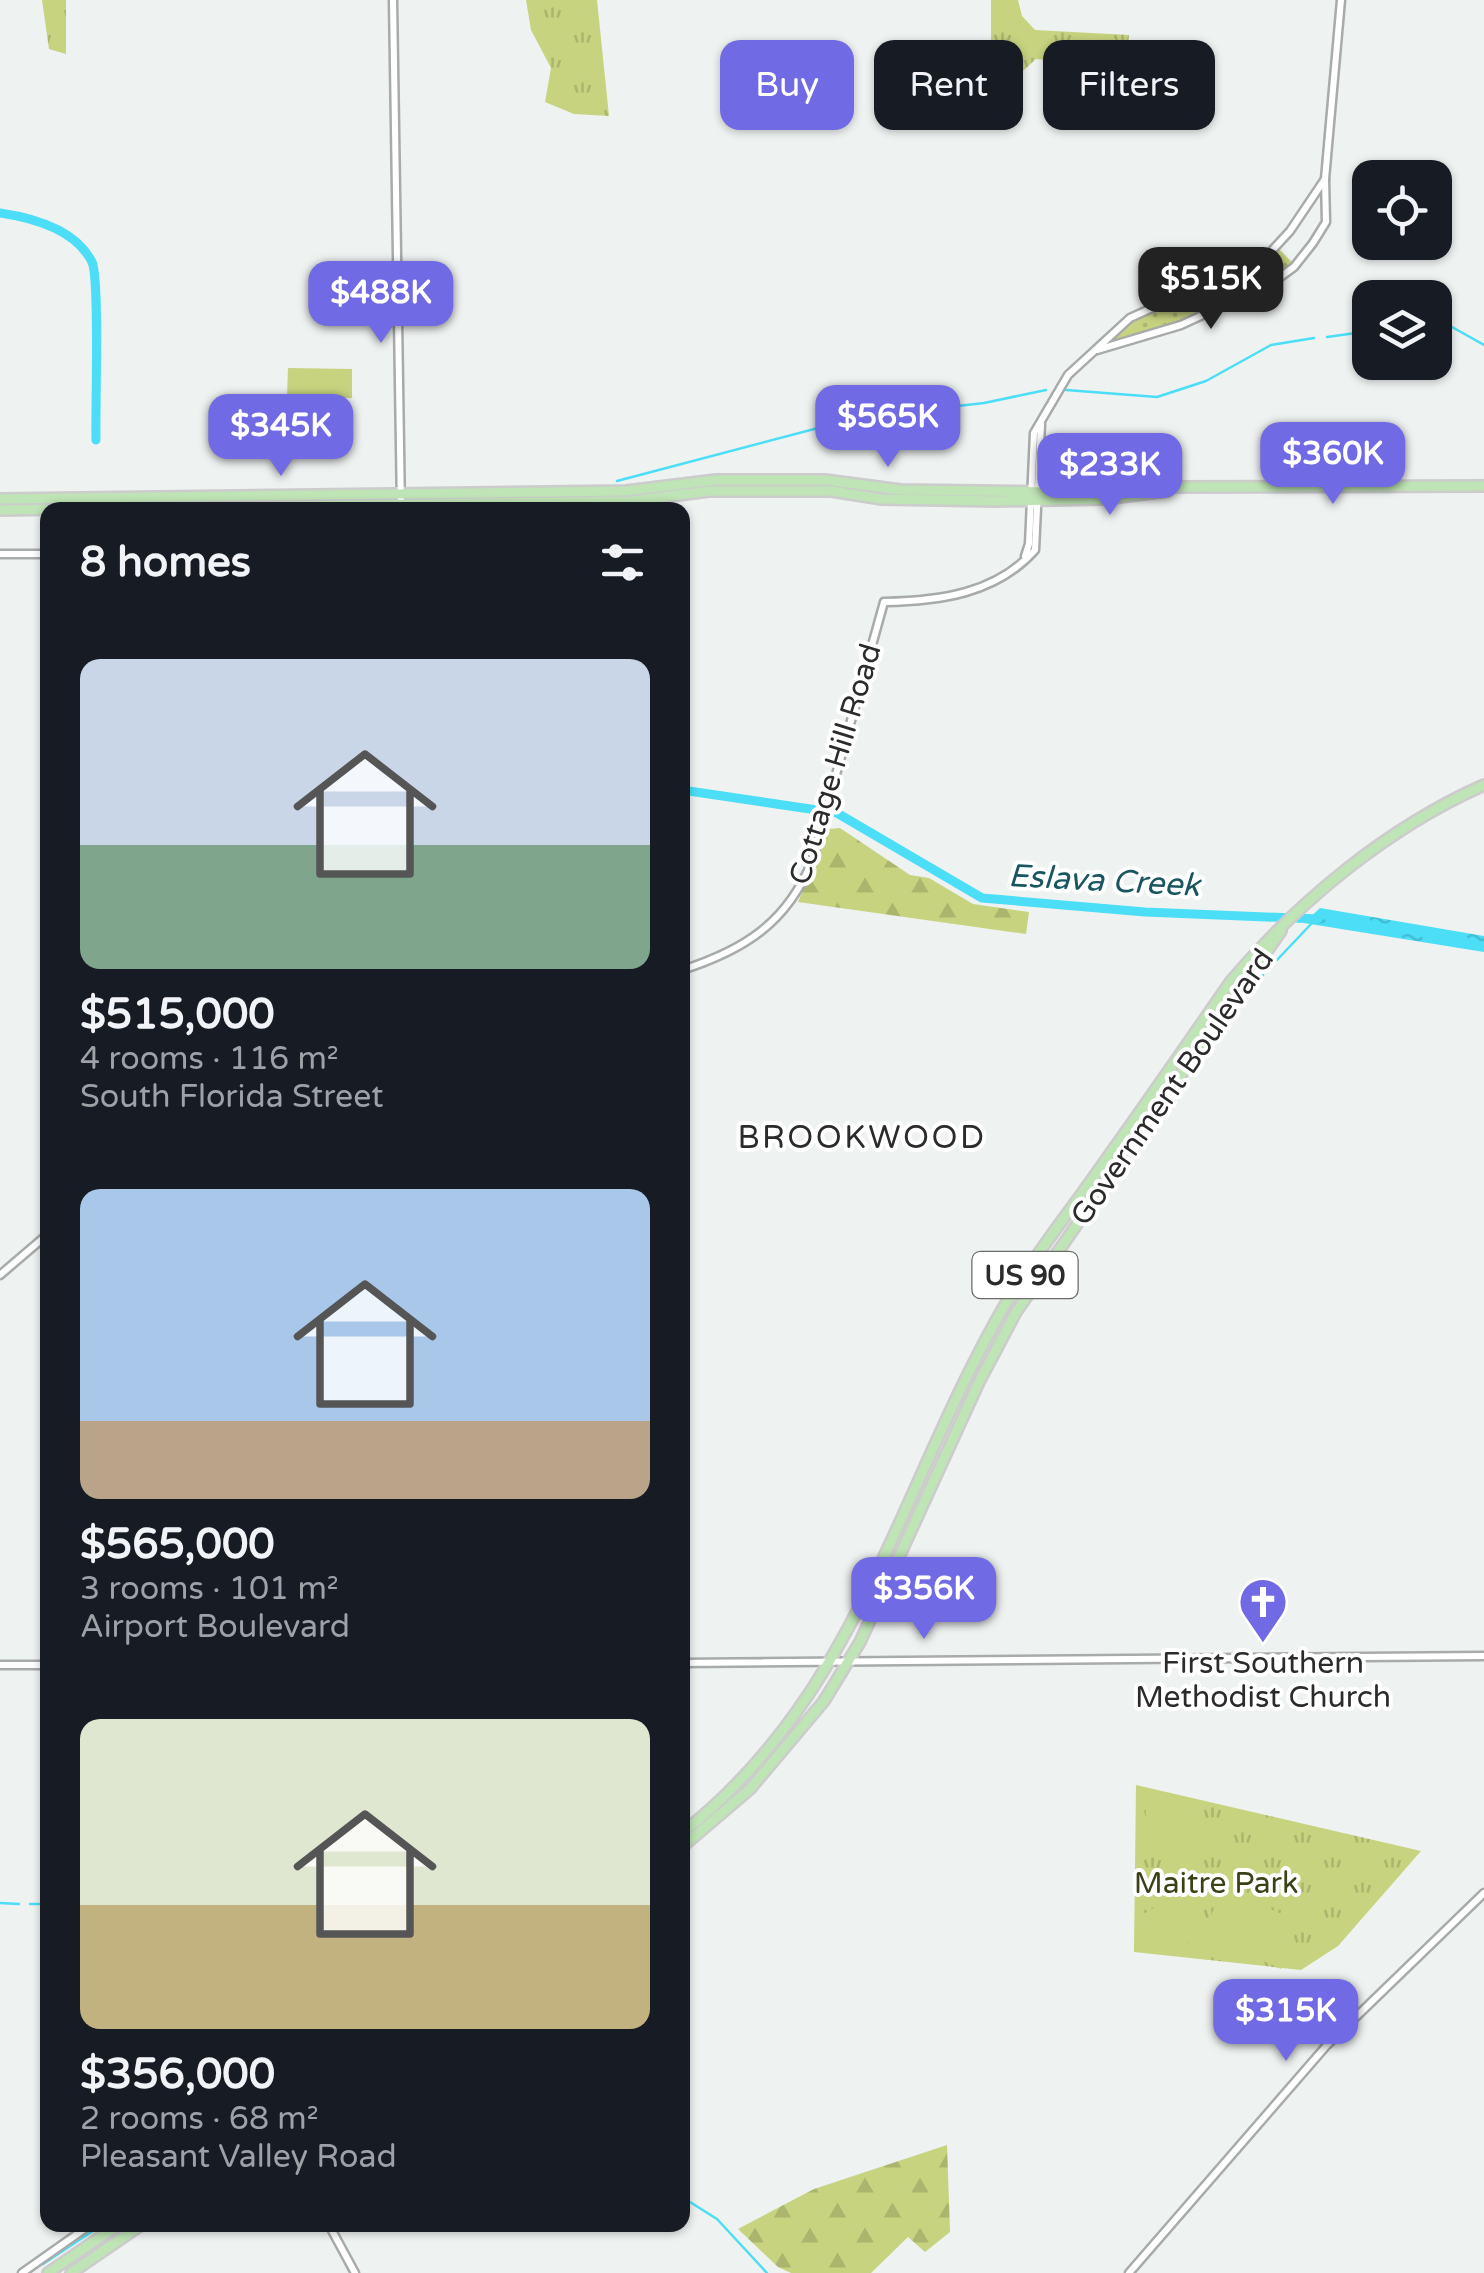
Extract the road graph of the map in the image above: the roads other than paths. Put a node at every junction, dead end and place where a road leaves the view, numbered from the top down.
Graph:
1 (393, 0) edge
2 (1341, 0) edge
3 (1325, 180) junction
4 (1091, 352) junction
5 (1484, 486) edge
6 (1033, 496) junction
7 (0, 499) edge
8 (69, 502) edge
9 (401, 502) edge
10 (433, 502) edge
11 (0, 510) edge
12 (40, 510) edge
13 (0, 554) edge
14 (40, 554) edge
15 (896, 602) junction
16 (881, 616) junction
17 (1484, 785) edge
18 (1282, 928) junction
19 (690, 967) edge
20 (40, 1241) edge
21 (0, 1275) edge
22 (1484, 1656) edge
23 (833, 1662) junction
24 (848, 1662) junction
25 (690, 1663) edge
26 (0, 1665) edge
27 (40, 1665) edge
28 (690, 1826) edge
29 (690, 1841) edge
30 (1484, 1892) edge
31 (80, 2232) edge
32 (108, 2232) edge
33 (131, 2232) edge
34 (333, 2232) edge
35 (22, 2273) edge
36 (48, 2273) edge
37 (71, 2273) edge
38 (355, 2273) edge
39 (1128, 2273) edge

1 - 9 street
2 - 3 street
3 - 4 street
3 - 4 street
4 - 6 street
5 - 6 main road
6 - 10 main road
6 - 15 street
7 - 8 main road
11 - 12 main road
13 - 14 street
15 - 16 street, Cottage Hill Road
15 - 16 street, Cottage Hill Road
16 - 19 street, Cottage Hill Road
17 - 18 main road, Government Boulevard / US 90
18 - 23 main road, Government Boulevard / US 90
18 - 24 main road, Government Boulevard / US 90
20 - 21 street
22 - 24 street
23 - 24 street
23 - 25 street
23 - 28 main road, Government Boulevard / US 90
24 - 29 main road, Government Boulevard / US 90
26 - 27 street
30 - 39 street
31 - 35 street
32 - 36 main road
33 - 37 main road
34 - 38 street

